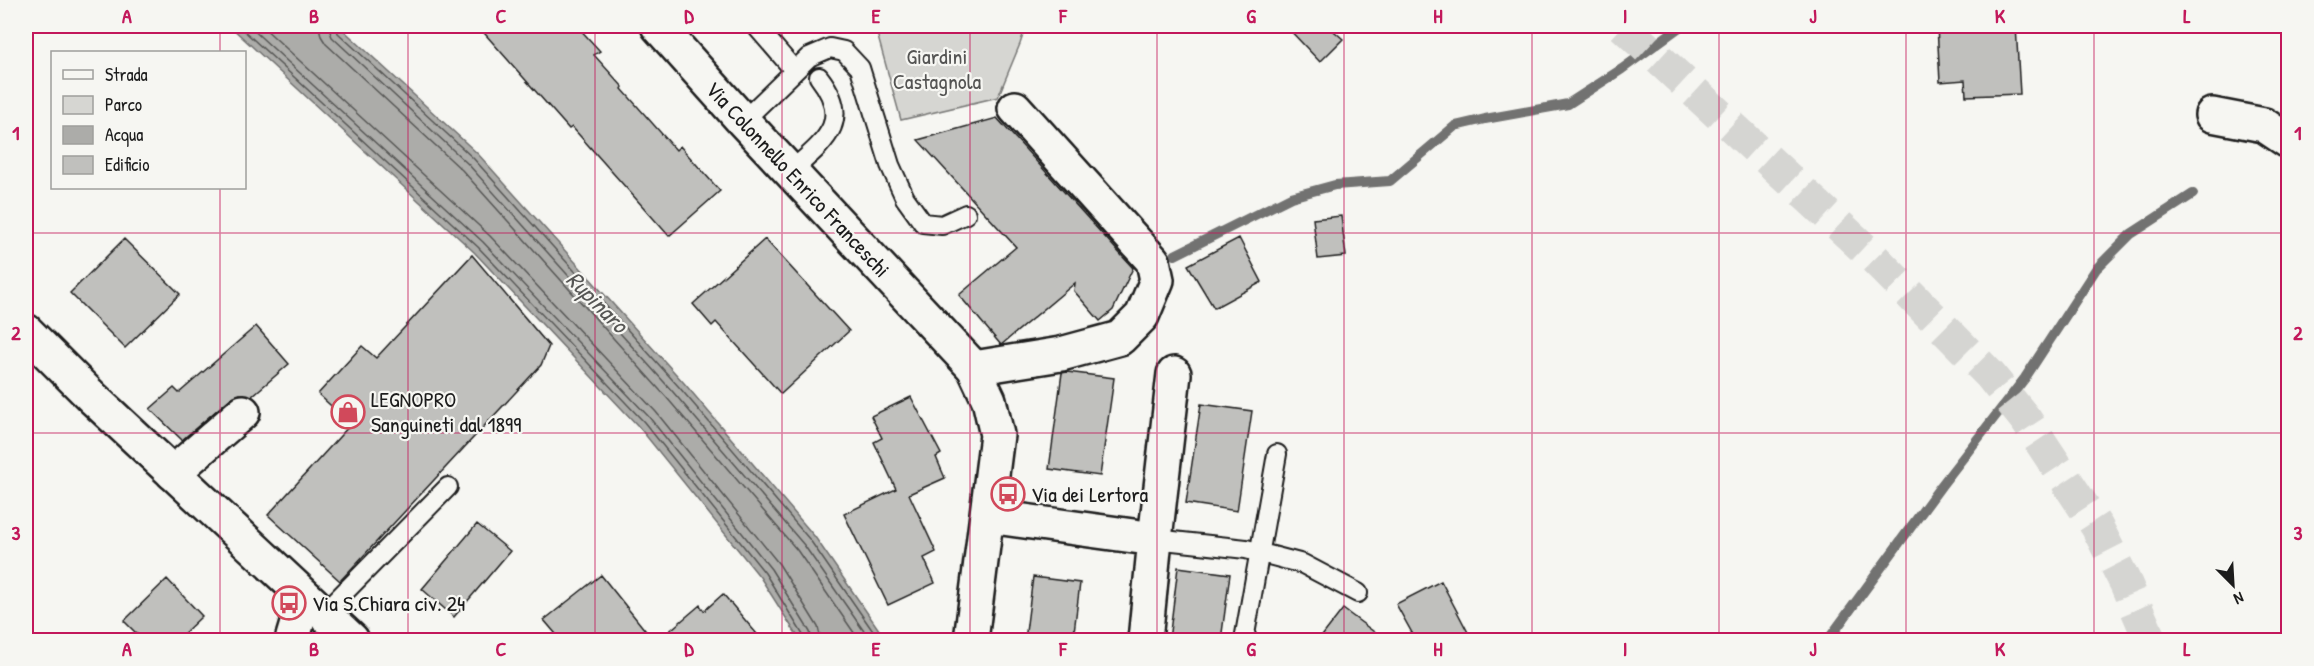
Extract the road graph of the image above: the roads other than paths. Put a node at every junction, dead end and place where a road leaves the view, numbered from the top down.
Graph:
1 (658, 26) edge
2 (756, 26) edge
3 (794, 70) junction
4 (819, 77) dead end
5 (1015, 108) dead end
6 (2211, 115) dead end
7 (742, 121) junction
8 (2289, 141) edge
9 (790, 172) junction
10 (966, 214) dead end
11 (26, 331) edge
12 (974, 368) junction
13 (1174, 374) dead end
14 (243, 412) dead end
15 (1277, 454) dead end
16 (173, 473) junction
17 (448, 487) dead end
18 (988, 516) junction
19 (1155, 539) junction
20 (1259, 553) junction
21 (1358, 593) dead end
22 (314, 605) junction
23 (296, 640) edge
24 (352, 640) edge
25 (971, 640) edge
26 (1145, 640) edge
27 (1244, 640) edge

1 - 7 main road, Via Colonnello Enrico Franceschi
2 - 3 lane
3 - 7 lane
3 - 10 lane
4 - 9 lane
5 - 12 main road
6 - 8 main road
7 - 9 main road, Via Colonnello Enrico Franceschi
9 - 12 main road, Via Colonnello Enrico Franceschi
11 - 16 main road
12 - 18 main road
13 - 19 main road
14 - 16 main road
15 - 20 lane
16 - 22 main road
17 - 22 lane
18 - 19 main road
18 - 25 main road
19 - 20 lane
19 - 26 main road
20 - 21 lane
20 - 27 lane
22 - 23 main road
22 - 24 main road

